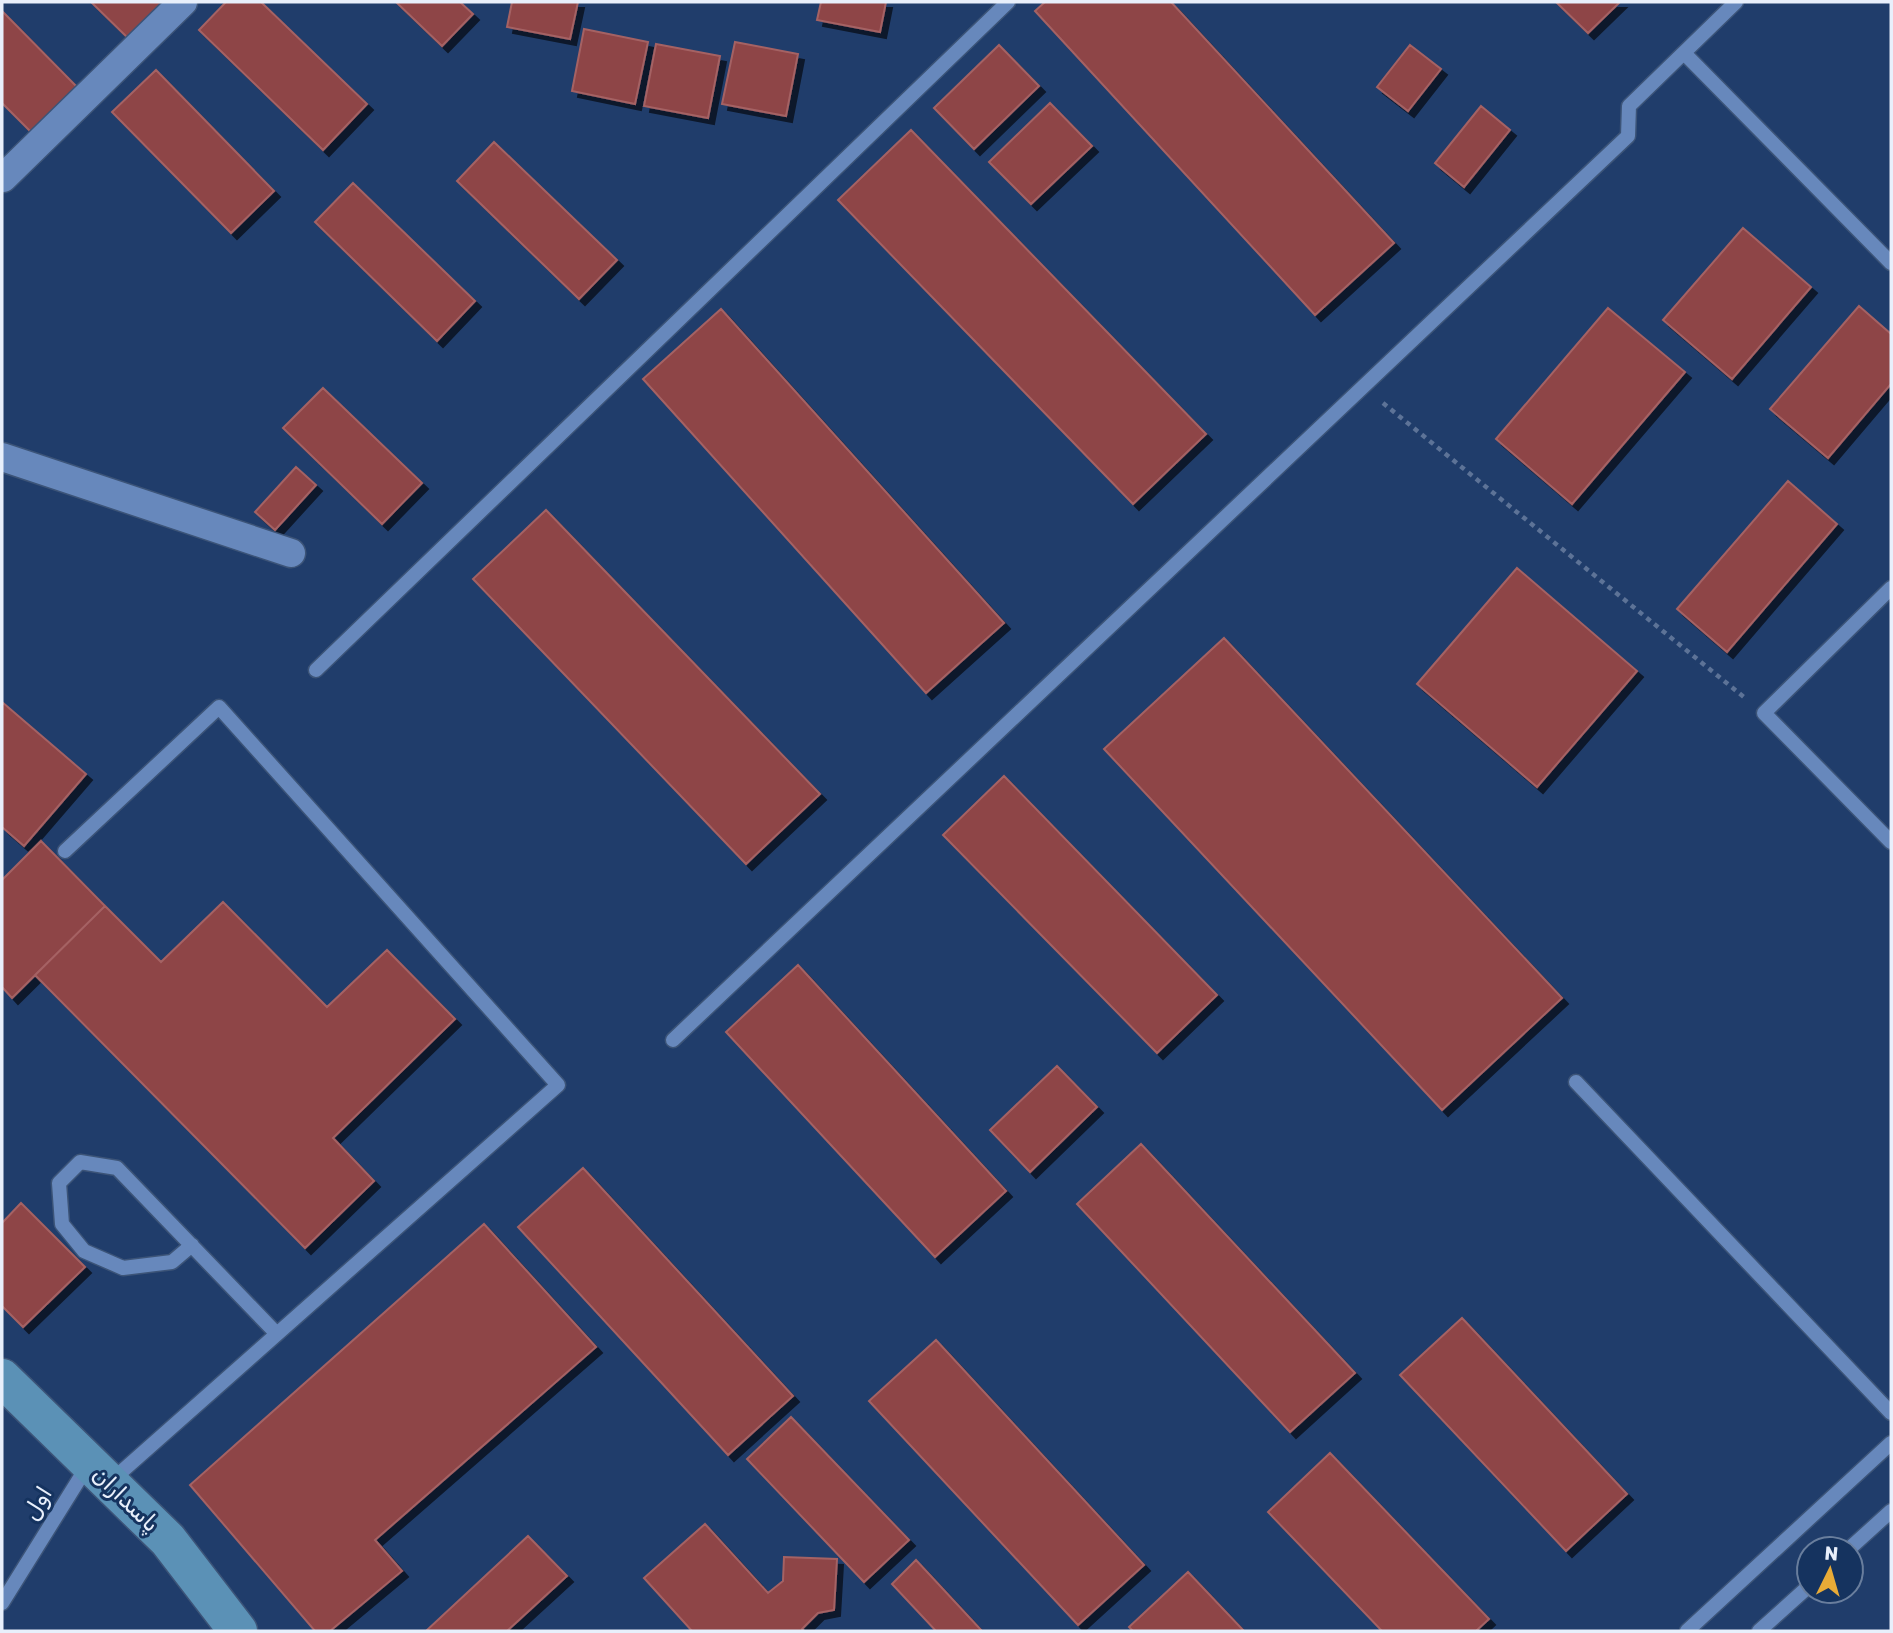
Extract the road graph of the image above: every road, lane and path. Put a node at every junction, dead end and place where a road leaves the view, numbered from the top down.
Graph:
1 (183, 2) edge
2 (1008, 2) edge
3 (1736, 2) edge
4 (1684, 53) junction
5 (2, 178) edge
6 (1891, 262) edge
7 (1363, 387) junction
8 (2, 457) edge
9 (291, 553) dead end
10 (1891, 588) edge
11 (316, 670) dead end
12 (1764, 713) junction
13 (1891, 842) edge
14 (65, 851) dead end
15 (673, 1040) dead end
16 (1576, 1083) dead end
17 (192, 1245) junction
18 (277, 1334) junction
19 (2, 1378) edge
20 (1891, 1413) edge
21 (1891, 1443) edge
22 (99, 1473) junction
23 (1891, 1511) edge
24 (1864, 1535) edge
25 (1795, 1599) edge
26 (2, 1603) edge
27 (238, 1631) edge
28 (1687, 1631) edge
29 (1759, 1631) edge

1 - 5 street
2 - 11 lane
3 - 4 lane
4 - 6 lane
4 - 7 lane
7 - 12 path
7 - 15 lane
8 - 9 street
10 - 12 lane
12 - 13 lane
14 - 18 lane, اول
16 - 20 lane
17 - 17 lane
17 - 18 lane
18 - 22 lane, اول
19 - 22 main road, پاسداران
21 - 28 lane
22 - 26 lane, اول
22 - 27 main road, پاسداران
23 - 24 lane
25 - 29 lane

